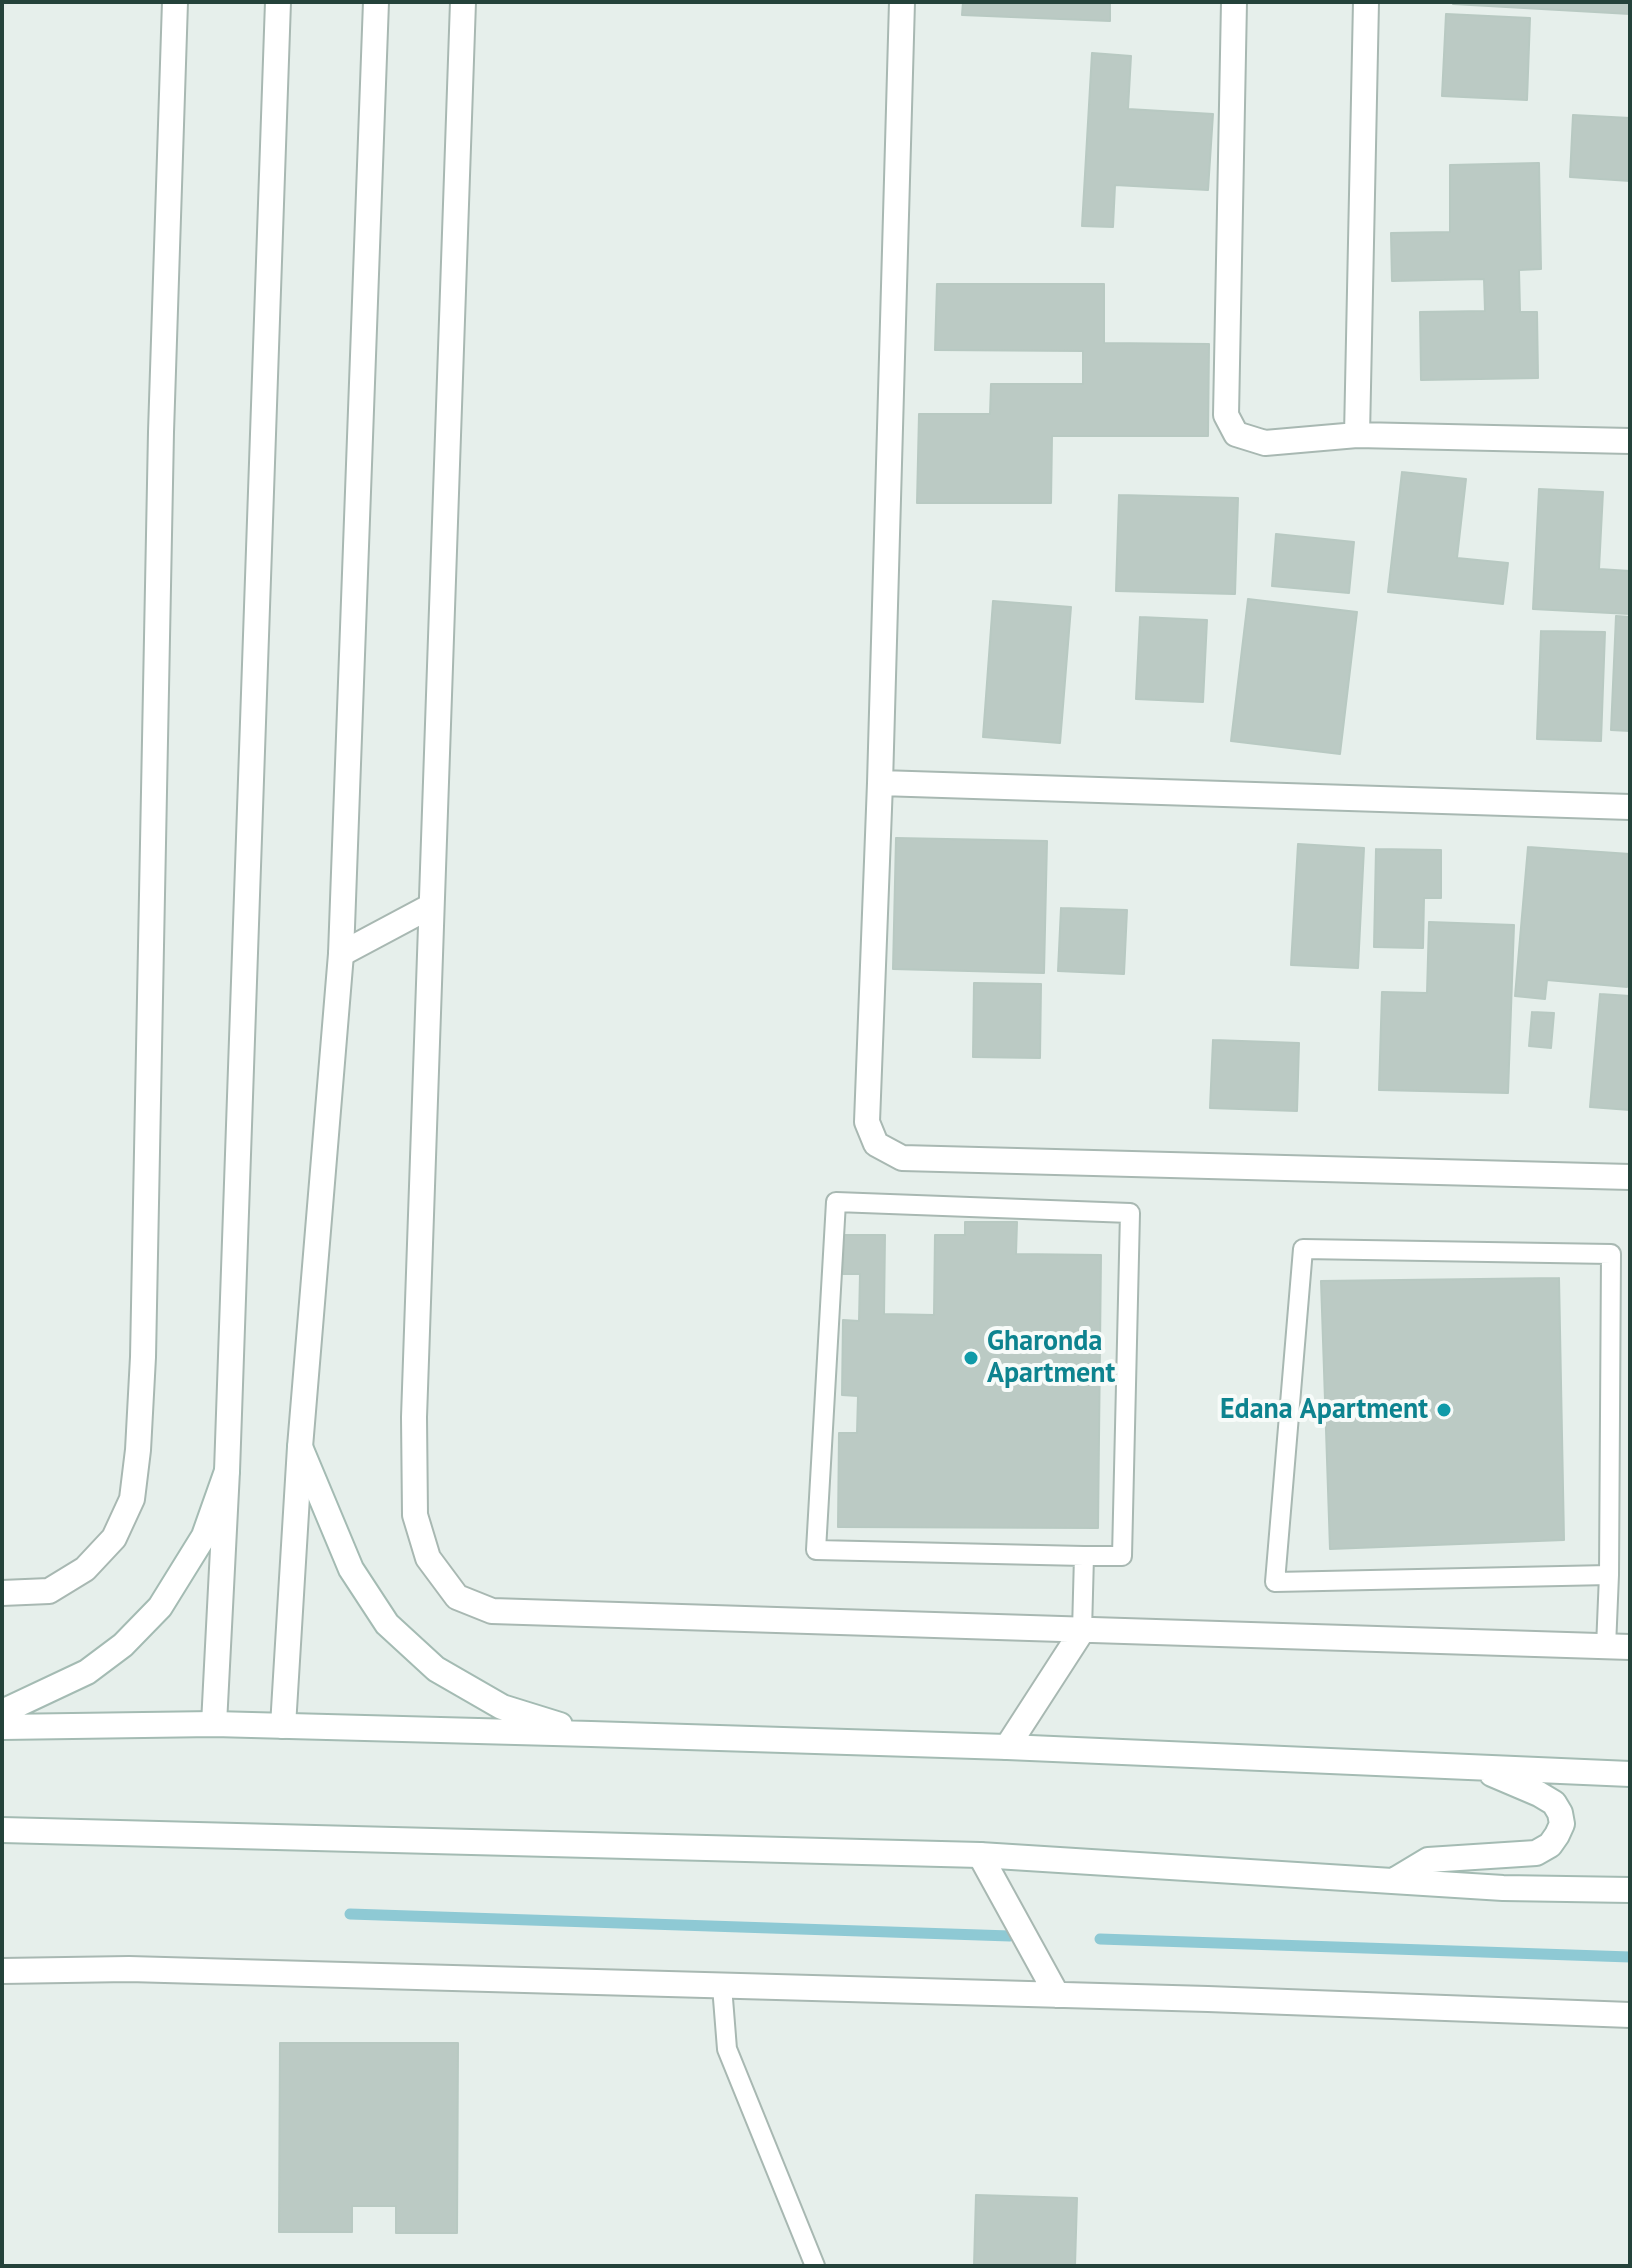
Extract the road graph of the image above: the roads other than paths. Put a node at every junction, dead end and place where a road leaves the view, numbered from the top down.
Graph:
1 (175, 2) edge
2 (278, 2) edge
3 (376, 2) edge
4 (463, 2) edge
5 (902, 2) edge
6 (1234, 2) edge
7 (1366, 2) edge
8 (1357, 435) junction
9 (1630, 441) edge
10 (880, 783) junction
11 (1630, 807) edge
12 (431, 906) junction
13 (341, 954) junction
14 (1630, 1177) edge
15 (300, 1447) junction
16 (227, 1471) junction
17 (1084, 1556) junction
18 (1609, 1575) junction
19 (2, 1593) edge
20 (1082, 1631) junction
21 (1618, 1647) edge
22 (2, 1712) edge
23 (214, 1724) junction
24 (283, 1726) junction
25 (2, 1727) edge
26 (591, 1734) junction
27 (1007, 1747) junction
28 (1479, 1768) junction
29 (1630, 1774) edge
30 (2, 1830) edge
31 (980, 1855) junction
32 (1393, 1881) junction
33 (1630, 1890) edge
34 (2, 1971) edge
35 (722, 1986) junction
36 (1057, 1995) junction
37 (1630, 2015) edge
38 (815, 2266) edge

1 - 19 street
2 - 16 street
3 - 13 street
4 - 12 street
5 - 10 street
6 - 8 street
7 - 8 street
8 - 9 street
10 - 11 street
10 - 14 street
12 - 13 street
12 - 20 street
13 - 15 street
15 - 24 street
15 - 26 street
16 - 22 street
16 - 23 street
17 - 17 lane
17 - 20 lane
18 - 18 lane
18 - 21 lane
20 - 21 street
20 - 27 street
23 - 24 street
23 - 25 street
24 - 26 street
26 - 27 street
27 - 28 street
28 - 29 street
28 - 32 street
30 - 31 street
31 - 32 street
31 - 36 street
32 - 33 street
34 - 35 street
35 - 36 street
35 - 38 lane
36 - 37 street

